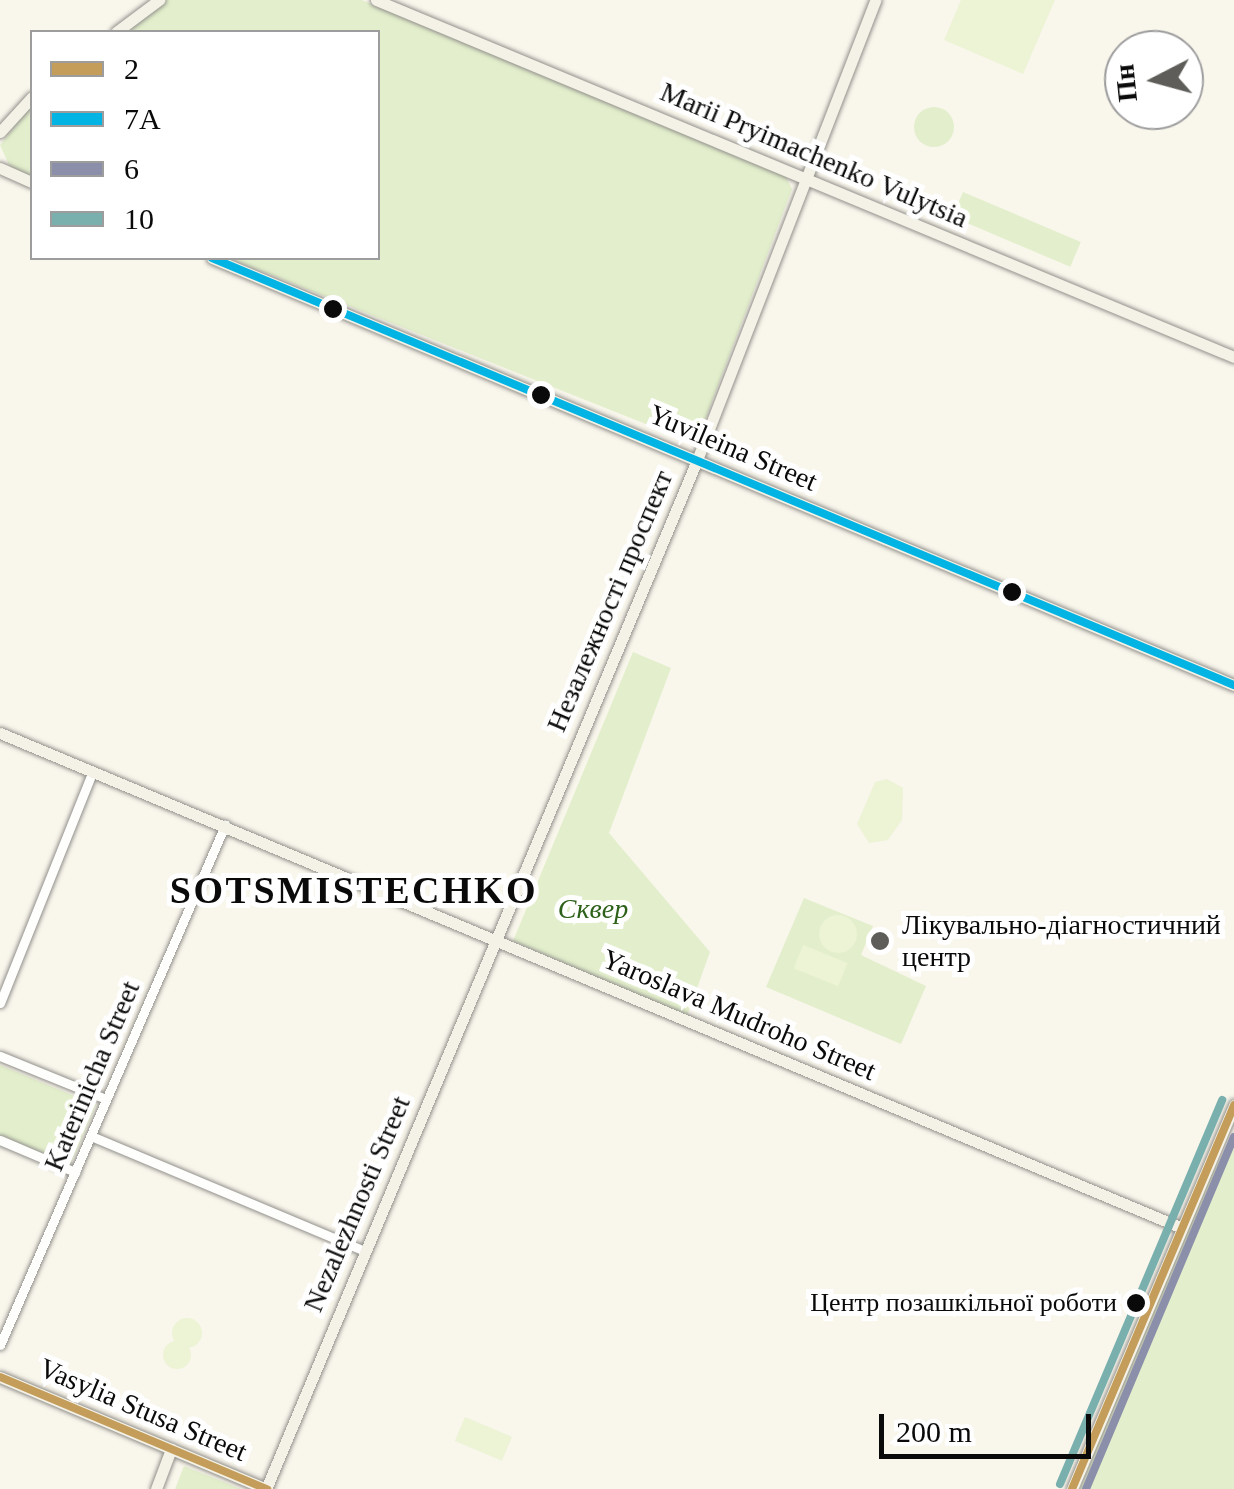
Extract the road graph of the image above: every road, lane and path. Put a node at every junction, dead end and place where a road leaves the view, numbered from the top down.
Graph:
1 (159, 0) edge
2 (376, 0) edge
3 (875, 0) edge
4 (119, 30) edge
5 (30, 99) edge
6 (0, 132) edge
7 (0, 168) edge
8 (804, 177) junction
9 (30, 181) edge
10 (217, 260) edge
11 (1234, 357) edge
12 (696, 460) junction
13 (1234, 684) edge
14 (0, 732) edge
15 (93, 771) junction
16 (225, 825) junction
17 (496, 940) junction
18 (0, 1004) edge
19 (0, 1056) edge
20 (106, 1099) junction
21 (1234, 1105) edge
22 (90, 1136) junction
23 (0, 1140) edge
24 (75, 1172) junction
25 (1182, 1228) junction
26 (364, 1250) junction
27 (0, 1345) edge
28 (0, 1377) edge
29 (172, 1449) junction
30 (156, 1489) edge
31 (266, 1489) edge
32 (1072, 1489) edge

1 - 4 street
2 - 8 street, Marii Pryimachenko Vulytsia
3 - 8 street, Незалежності проспект
5 - 6 street
7 - 9 street
8 - 11 street, Marii Pryimachenko Vulytsia
8 - 12 street, Незалежності проспект
10 - 12 street, Yuvileina Street
12 - 13 street, Yuvileina Street
12 - 17 street, Незалежності проспект
14 - 15 street, Yaroslava Mudroho Street
15 - 16 street, Yaroslava Mudroho Street
15 - 18 street
16 - 17 street, Yaroslava Mudroho Street
16 - 20 street, Katerinicha Street
17 - 25 street, Yaroslava Mudroho Street
17 - 26 street, Nezalezhnosti Street
19 - 20 street
20 - 22 street, Katerinicha Street
21 - 25 street
22 - 24 street, Katerinicha Street
22 - 26 street
23 - 24 street
24 - 27 street, Katerinicha Street
25 - 32 street
26 - 31 street, Nezalezhnosti Street
28 - 29 street, Vasylia Stusa Street
29 - 30 street
29 - 31 street, Vasylia Stusa Street

